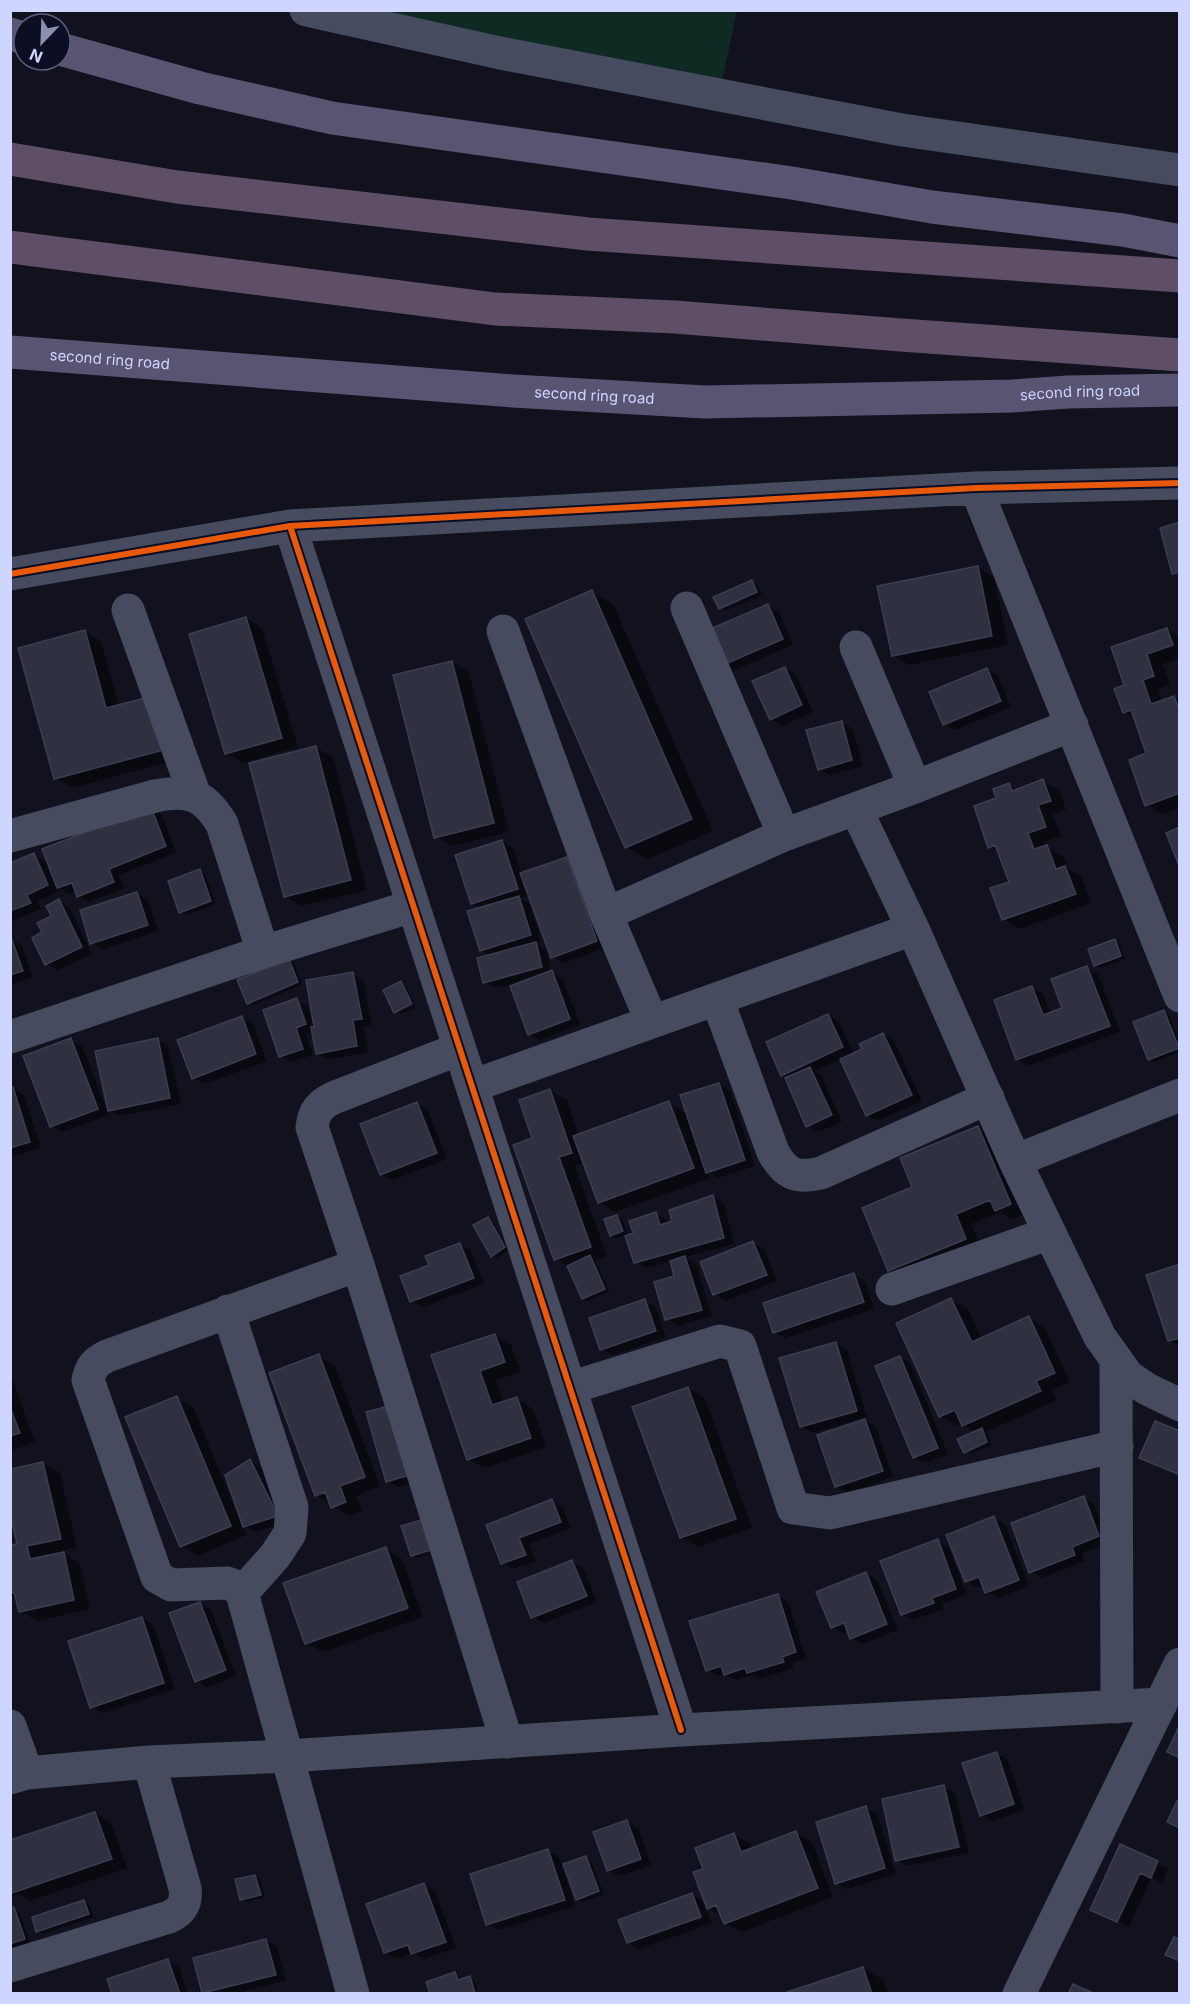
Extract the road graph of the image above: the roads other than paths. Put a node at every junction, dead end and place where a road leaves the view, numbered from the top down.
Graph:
1 (306, 10) edge
2 (72, 52) edge
3 (10, 159) edge
4 (1179, 170) edge
5 (1179, 241) edge
6 (10, 248) edge
7 (1179, 276) edge
8 (10, 352) edge
9 (1179, 355) edge
10 (1179, 390) edge
11 (1179, 483) edge
12 (976, 488) junction
13 (290, 526) junction
14 (10, 574) edge
15 (687, 609) dead end
16 (128, 610) dead end
17 (503, 631) dead end
18 (856, 646) dead end
19 (1072, 725) junction
20 (915, 787) junction
21 (195, 796) junction
22 (856, 809) junction
23 (784, 835) junction
24 (10, 836) edge
25 (413, 906) junction
26 (606, 914) junction
27 (912, 929) junction
28 (263, 952) junction
29 (1179, 996) edge
30 (717, 999) junction
31 (652, 1022) junction
32 (10, 1037) edge
33 (459, 1049) junction
34 (472, 1086) junction
35 (1179, 1095) edge
36 (988, 1098) junction
37 (1015, 1161) junction
38 (1050, 1233) junction
39 (358, 1265) junction
40 (892, 1289) dead end
41 (228, 1311) junction
42 (1116, 1360) junction
43 (570, 1388) junction
44 (1179, 1405) edge
45 (1117, 1446) junction
46 (242, 1593) junction
47 (1179, 1664) edge
48 (1161, 1704) junction
49 (1118, 1707) junction
50 (10, 1726) edge
51 (681, 1730) junction
52 (507, 1742) junction
53 (288, 1756) junction
54 (149, 1762) junction
55 (19, 1776) edge
56 (10, 1966) edge
57 (353, 1994) edge
58 (1019, 1994) edge

1 - 4 street
2 - 5 main road
3 - 7 highway
6 - 9 highway
8 - 10 main road, second ring road
11 - 12 street
12 - 13 street
12 - 19 street
13 - 14 street
13 - 25 street
15 - 23 street
16 - 21 street
17 - 26 street
18 - 20 street
19 - 20 street
19 - 29 street
20 - 22 street
21 - 24 street
21 - 28 street
22 - 23 street
22 - 27 street
23 - 26 street
25 - 28 street
25 - 33 street
26 - 31 street
27 - 30 street
27 - 36 street
28 - 32 street
30 - 31 street
30 - 36 street
31 - 34 street
33 - 34 street
33 - 39 street
34 - 43 street
35 - 37 street
36 - 37 street
37 - 38 street
38 - 40 street
38 - 42 street
39 - 41 street
39 - 52 street
41 - 46 street
41 - 46 street
42 - 44 street
42 - 45 street
43 - 45 street
43 - 51 street
45 - 49 street
46 - 53 street
47 - 48 street
48 - 49 street
48 - 58 street
49 - 51 street
50 - 55 street
51 - 52 street
52 - 53 street
53 - 54 street
53 - 57 street
54 - 55 street
54 - 56 street

